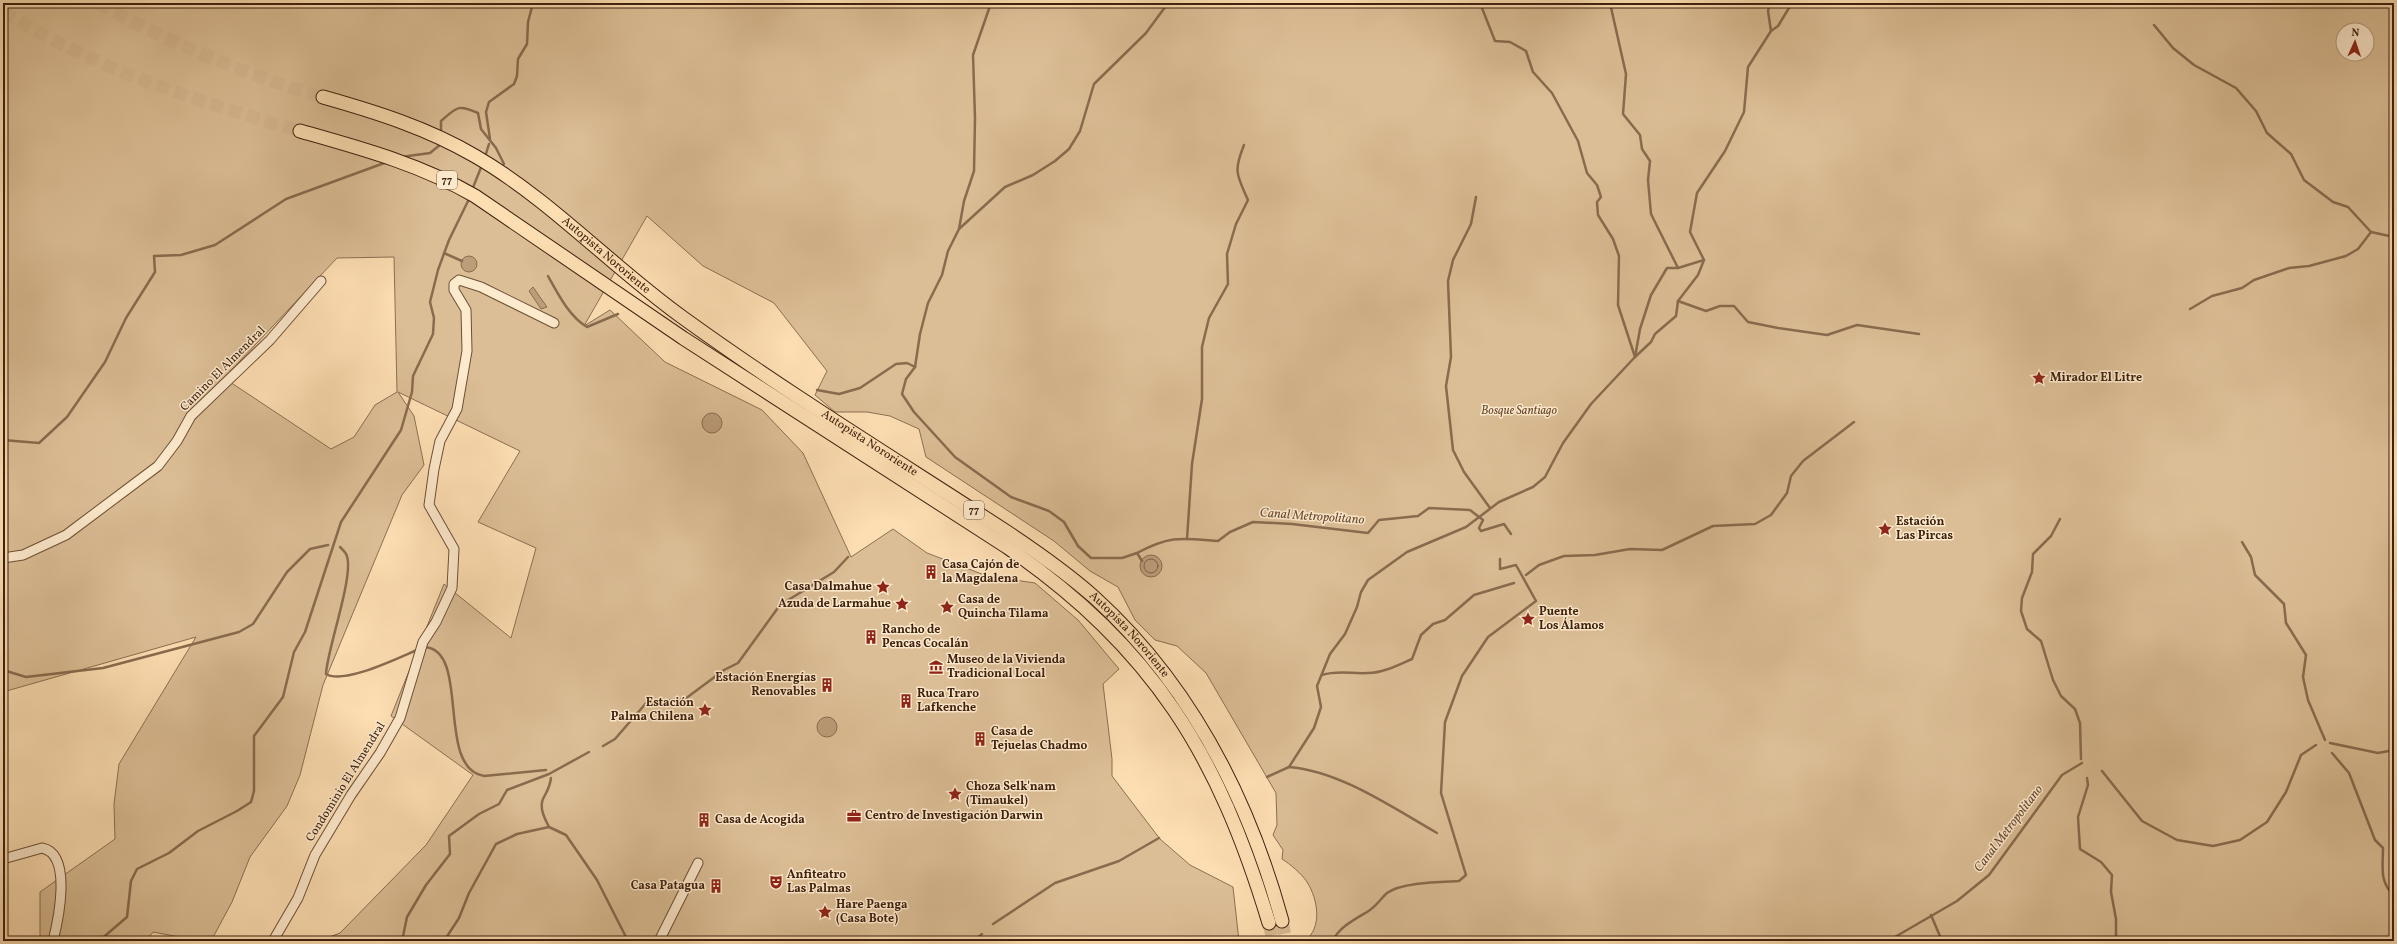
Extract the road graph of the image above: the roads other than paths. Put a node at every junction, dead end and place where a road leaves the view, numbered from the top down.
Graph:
1 (323, 97) tunnel mouth
2 (300, 132) tunnel mouth
3 (321, 281) dead end
4 (554, 323) dead end
5 (3, 558) edge
6 (3, 859) edge
7 (698, 863) dead end
8 (53, 941) edge
9 (273, 941) edge
10 (659, 941) edge

1 - 2 highway, Autopista Nororiente / 77
3 - 5 street, Camino El Almendral
4 - 9 street, Condominio El Almendral
6 - 8 street
7 - 10 street

